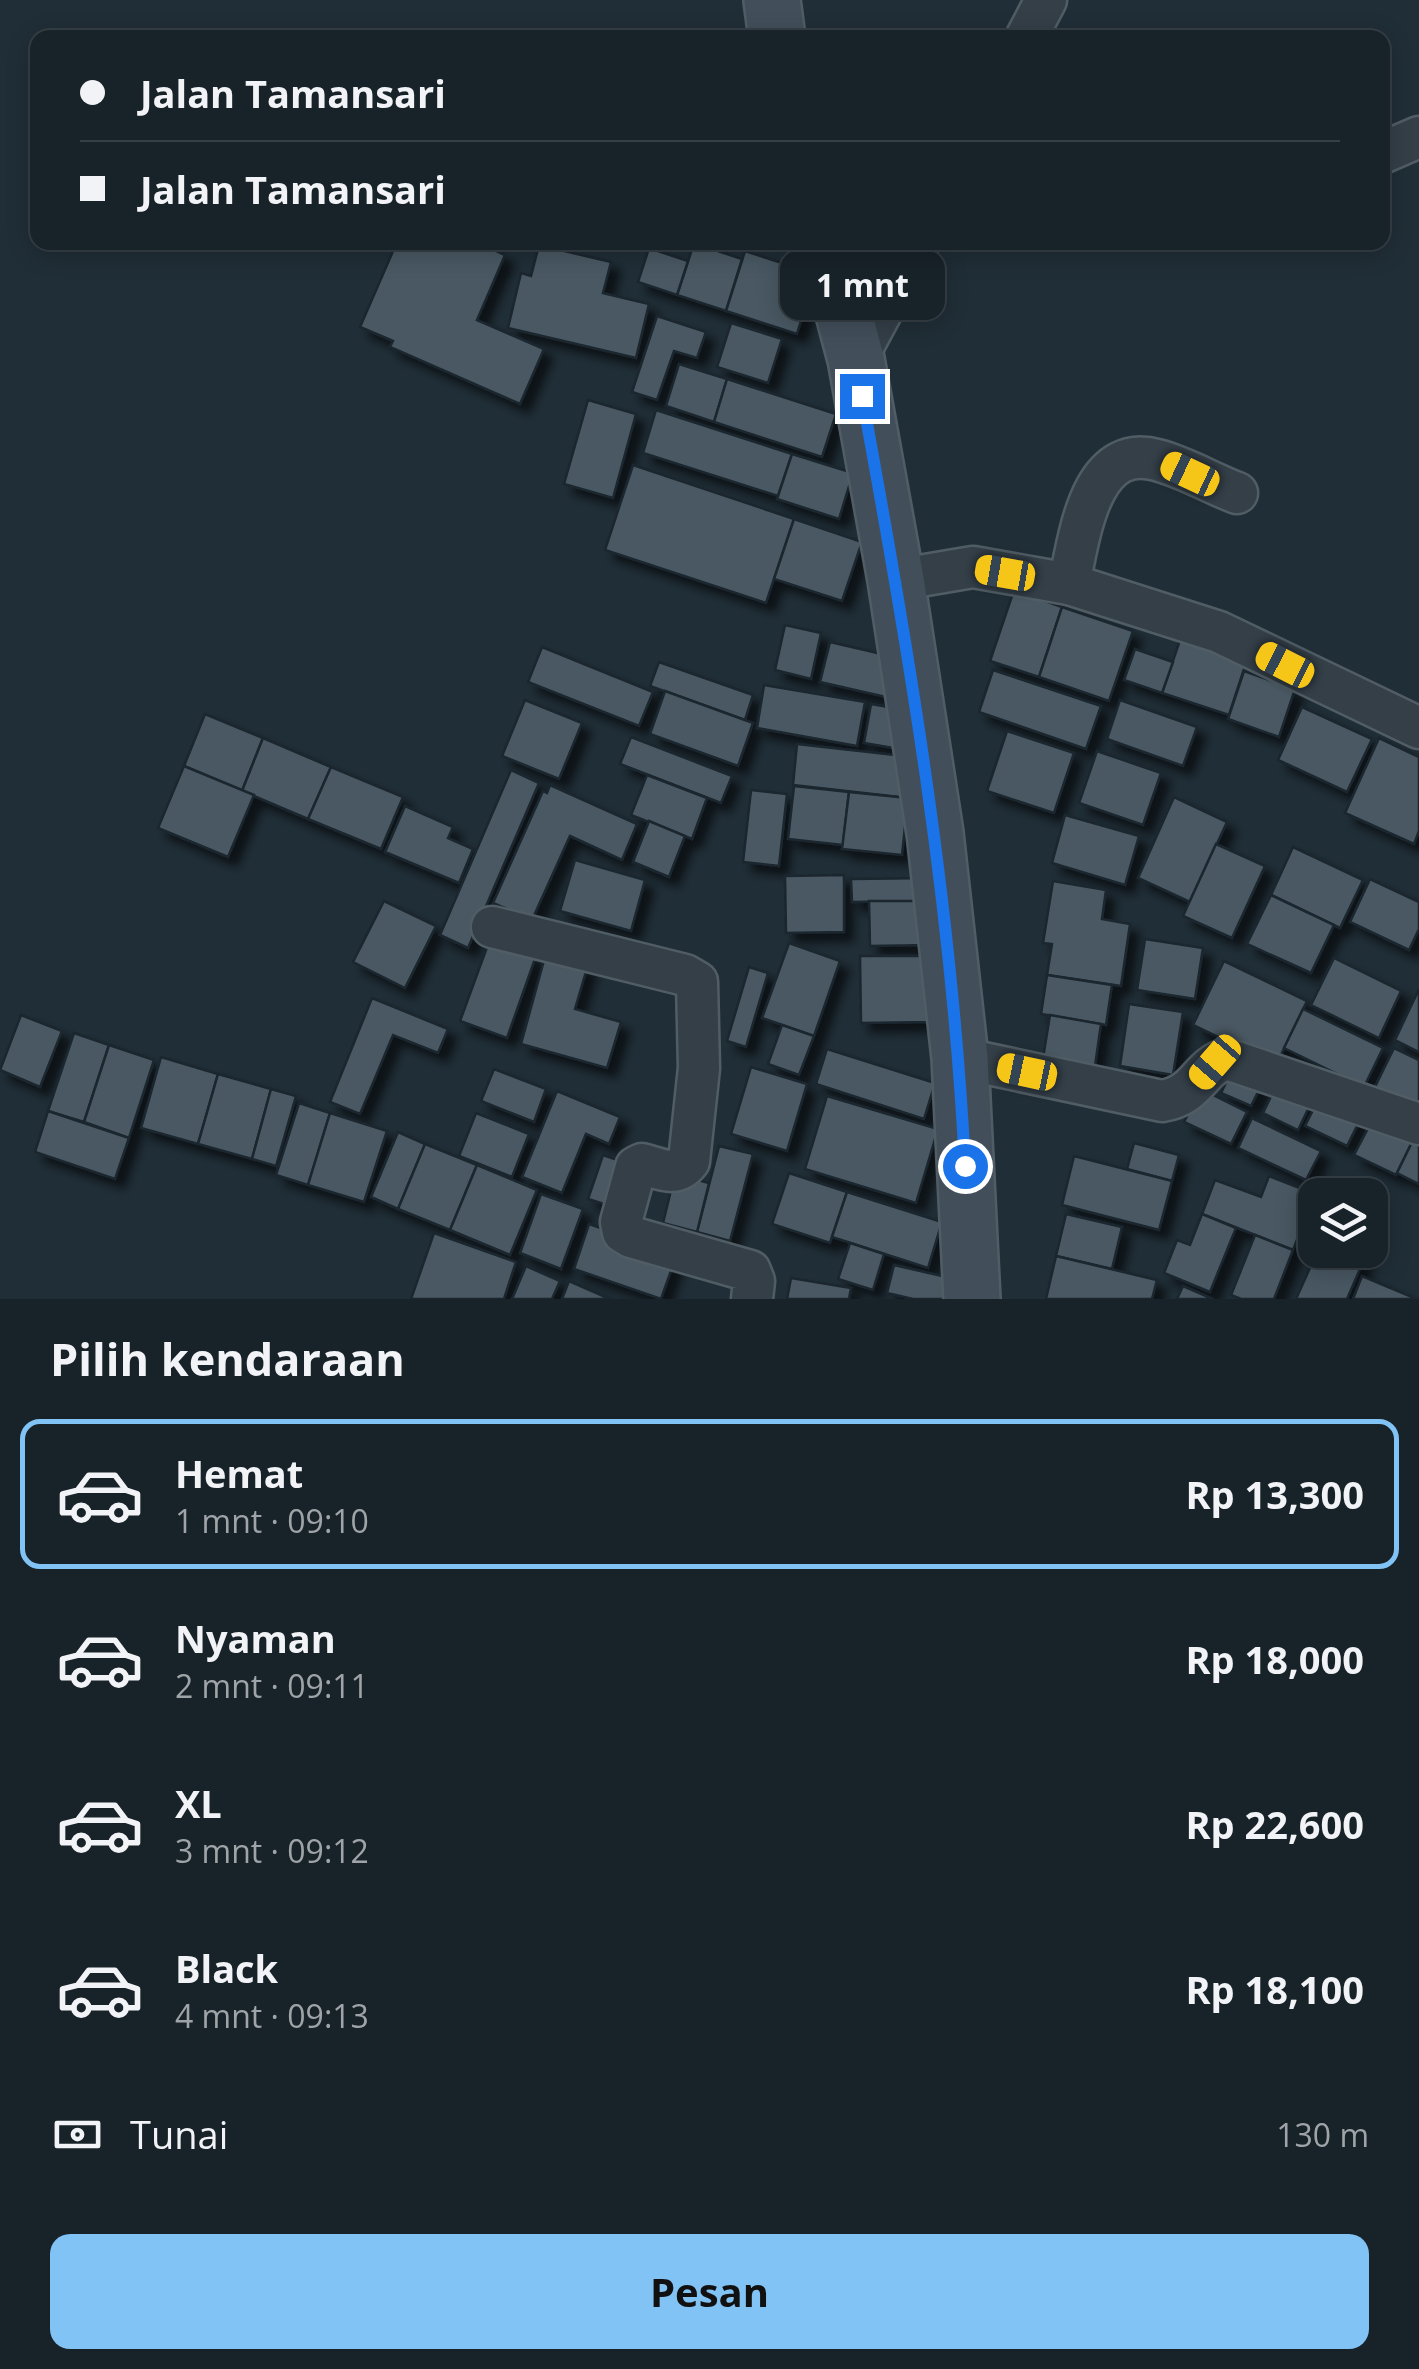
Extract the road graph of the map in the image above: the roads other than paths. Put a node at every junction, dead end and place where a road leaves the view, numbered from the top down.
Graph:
1 (772, 0) edge
2 (1046, 0) edge
3 (777, 30) edge
4 (1030, 30) edge
5 (1419, 137) edge
6 (1390, 150) edge
7 (828, 250) edge
8 (915, 250) edge
9 (856, 359) junction
10 (1237, 493) dead end
11 (896, 580) junction
12 (1069, 584) junction
13 (1419, 728) edge
14 (492, 927) dead end
15 (960, 1058) junction
16 (1419, 1124) edge
17 (752, 1299) edge
18 (972, 1299) edge

1 - 3 main road
2 - 4 street
5 - 6 street
7 - 9 main road
8 - 9 street
9 - 11 main road
10 - 12 street
11 - 12 street
11 - 15 main road
12 - 13 street
14 - 17 street
15 - 16 street
15 - 18 main road

